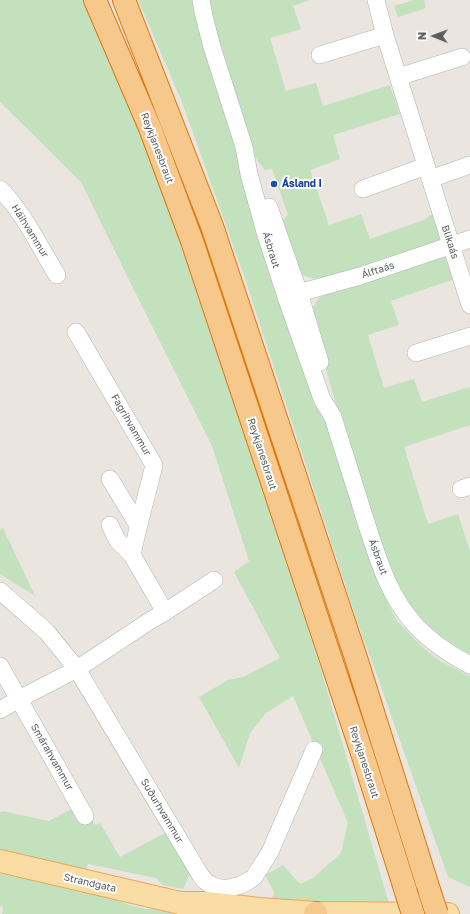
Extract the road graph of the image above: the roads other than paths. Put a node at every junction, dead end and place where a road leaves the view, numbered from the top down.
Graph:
1 (95, 0) edge
2 (124, 0) edge
3 (201, 0) edge
4 (376, 0) edge
5 (385, 35) junction
6 (320, 55) dead end
7 (462, 57) dead end
8 (398, 77) junction
9 (470, 165) edge
10 (428, 172) junction
11 (0, 189) edge
12 (363, 189) dead end
13 (470, 240) edge
14 (451, 245) junction
15 (57, 275) dead end
16 (292, 295) junction
17 (470, 305) edge
18 (76, 332) dead end
19 (470, 336) edge
20 (416, 353) dead end
21 (110, 479) dead end
22 (110, 525) dead end
23 (138, 525) junction
24 (132, 555) junction
25 (214, 580) dead end
26 (0, 591) edge
27 (165, 612) junction
28 (470, 665) edge
29 (0, 666) edge
30 (77, 669) junction
31 (19, 699) junction
32 (0, 710) edge
33 (314, 750) dead end
34 (85, 816) dead end
35 (0, 862) edge
36 (180, 903) junction
37 (217, 914) edge
38 (316, 914) edge
39 (413, 914) edge
40 (437, 914) edge
41 (448, 914) edge

1 - 39 highway, Reykjanesbraut, bridge
2 - 40 highway, bridge
3 - 16 street, Ásbraut
4 - 5 street, Blikaás
5 - 6 street
5 - 8 street, Blikaás
7 - 8 street
8 - 10 street, Blikaás
9 - 10 street
10 - 12 street
10 - 14 street, Blikaás
11 - 15 street, Háihvammur
13 - 14 street, Álftaás
14 - 16 street, Álftaás
14 - 17 street, Blikaás
16 - 28 street, Ásbraut
18 - 23 street, Fagrihvammur
19 - 20 street
21 - 23 street
22 - 24 street
23 - 24 street, Fagrihvammur
24 - 27 street
25 - 27 street
26 - 30 street, Suðurhvammur
27 - 30 street
29 - 31 street, Smárahvammur
30 - 31 street
30 - 33 street, Suðurhvammur
31 - 32 street
31 - 34 street, Smárahvammur
35 - 36 main road, Strandgata
36 - 37 main road, Strandgata
36 - 38 main road, Strandgata
38 - 41 main road, Strandgata

